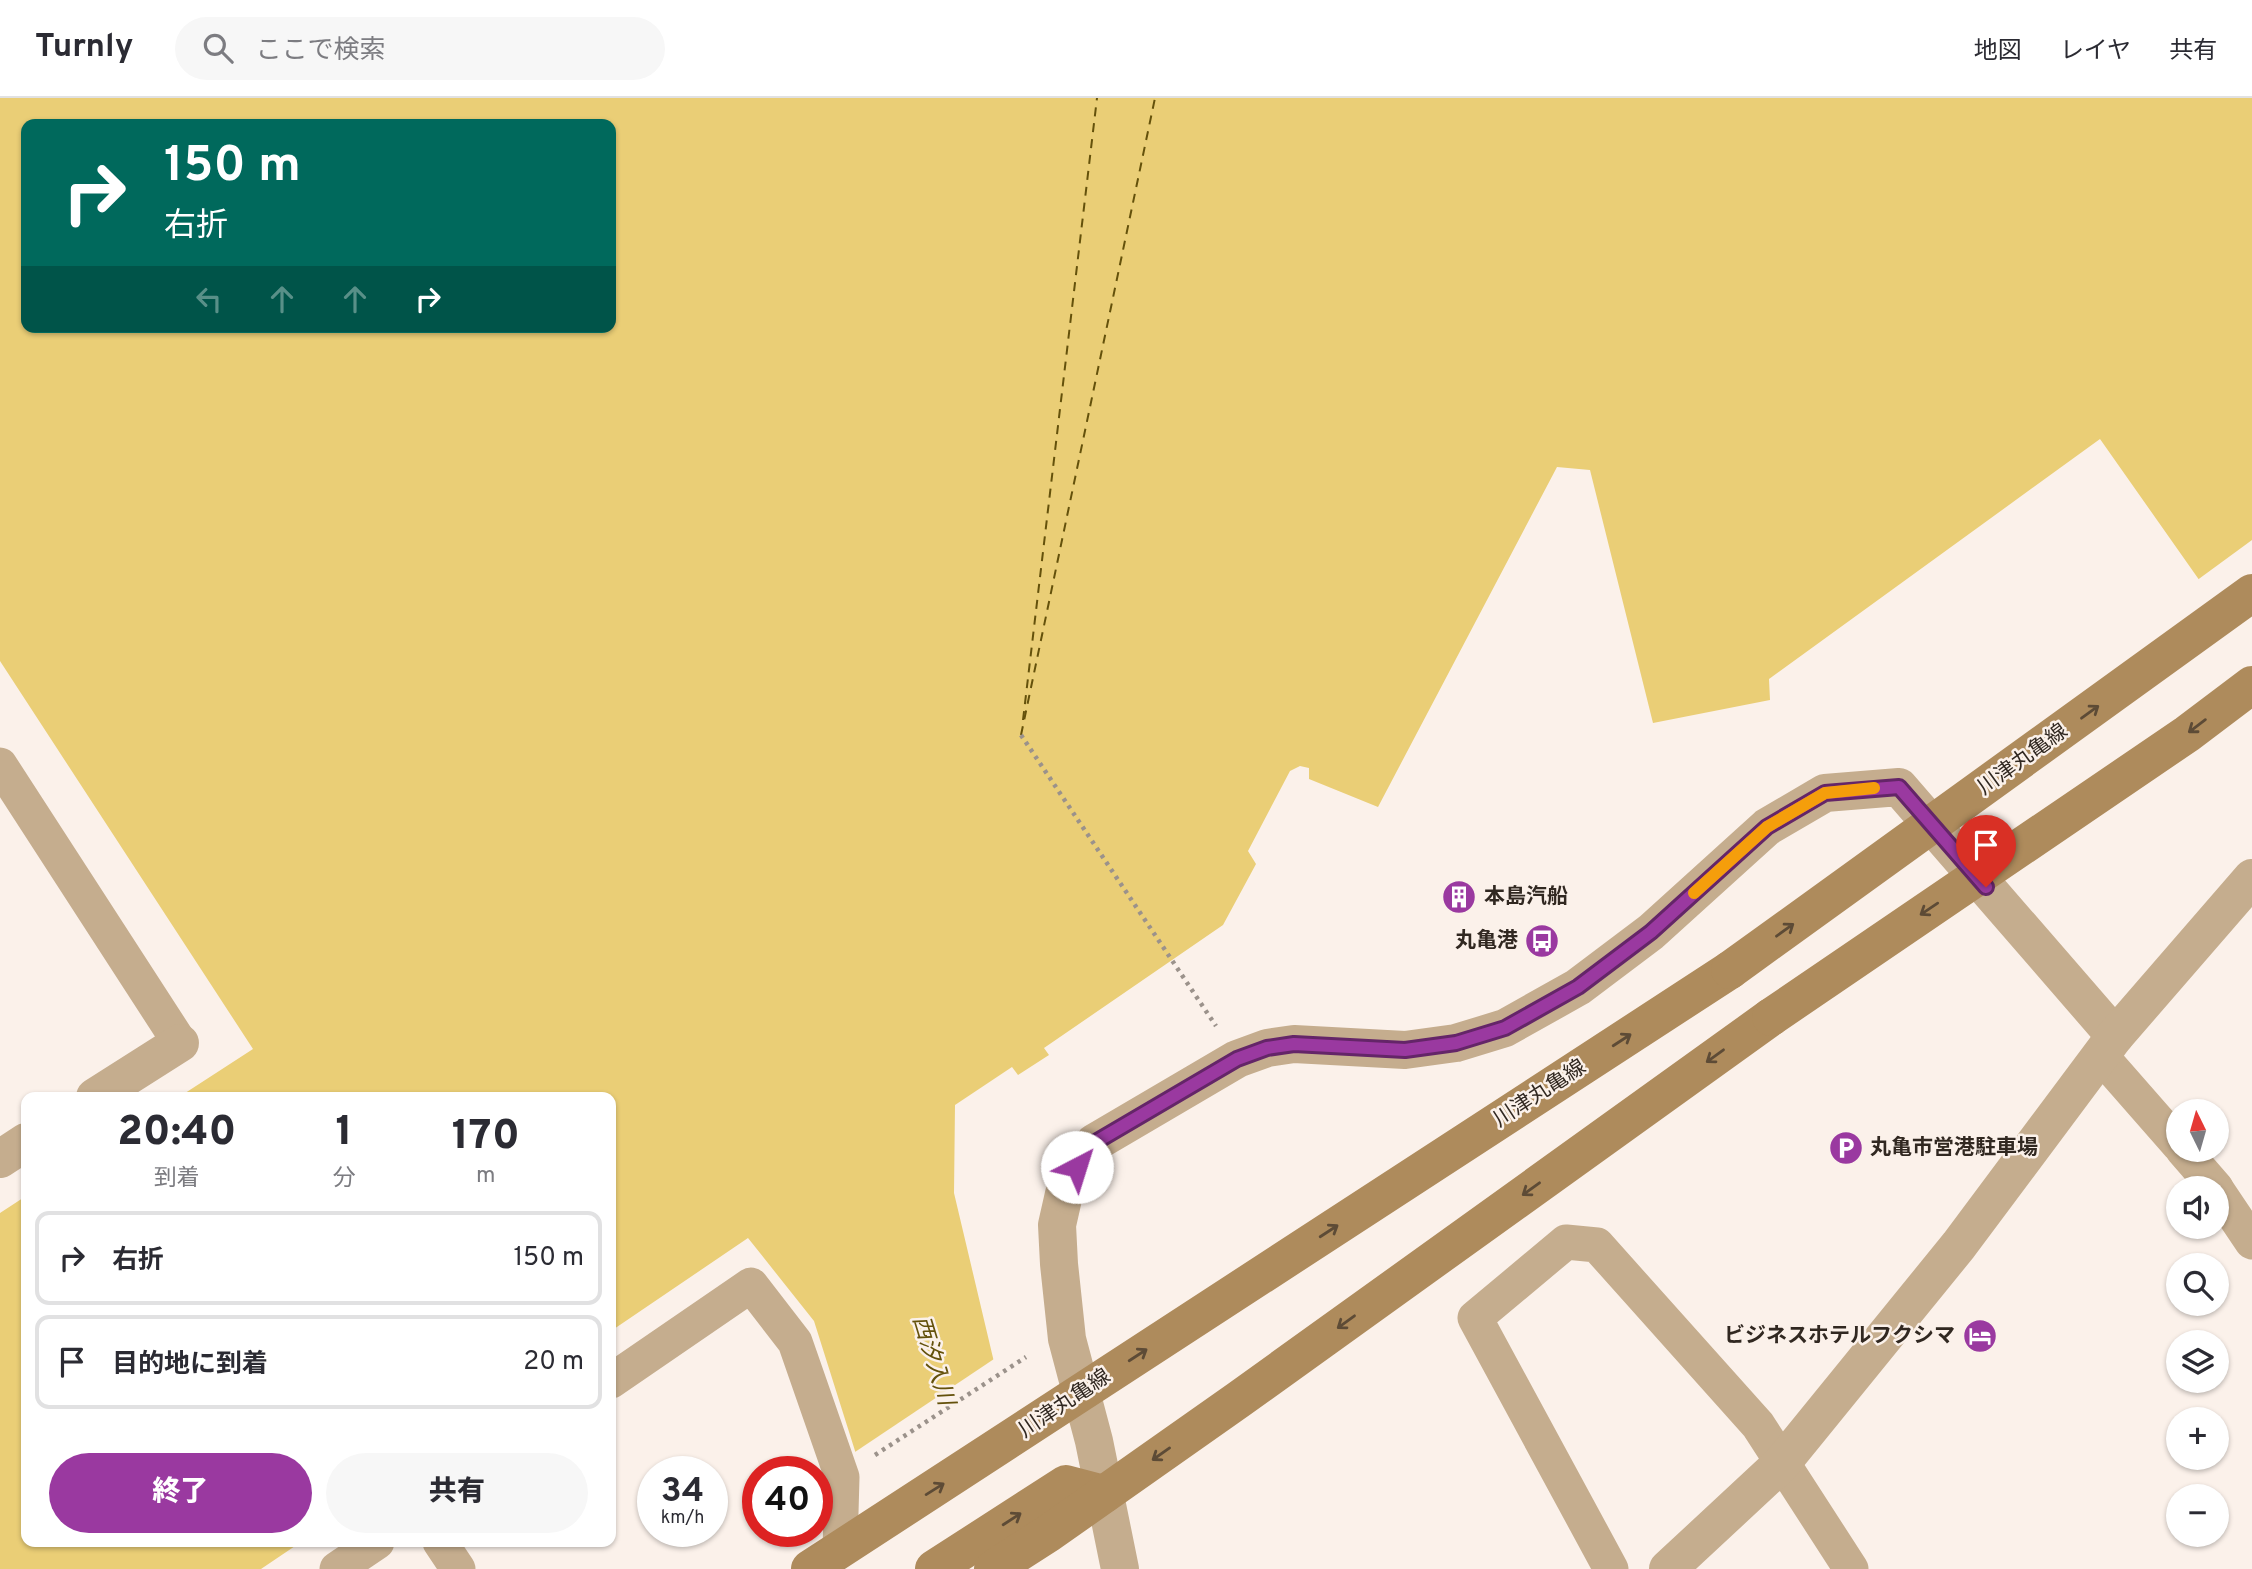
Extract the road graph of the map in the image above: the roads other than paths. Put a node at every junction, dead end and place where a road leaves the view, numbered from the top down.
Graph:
1 (2252, 593) edge
2 (2252, 685) edge
3 (0, 765) edge
4 (2252, 878) edge
5 (180, 1042) joint
6 (2108, 1046) junction
7 (104, 1092) edge
8 (2166, 1127) edge
9 (21, 1145) edge
10 (0, 1159) edge
11 (2193, 1162) edge
12 (2206, 1176) edge
13 (2229, 1207) edge
14 (2252, 1242) edge
15 (616, 1378) edge
16 (1081, 1392) junction
17 (1781, 1464) junction
18 (1104, 1494) junction
19 (370, 1547) edge
20 (443, 1547) edge
21 (825, 1559) edge
22 (337, 1569) edge
23 (458, 1569) edge
24 (934, 1569) edge
25 (993, 1569) edge
26 (1120, 1569) edge
27 (1611, 1569) edge
28 (1668, 1569) edge
29 (1852, 1569) edge

16 -> 1 main road, 川津丸亀線, bridge
2 -> 18 main road, bridge
3 - 5 street
4 - 6 street
5 - 7 street
6 - 8 street
6 - 16 street
6 - 17 street
9 - 10 street
11 - 12 street
13 - 14 street
15 - 21 street
16 - 18 street
21 -> 16 main road, 川津丸亀線
17 - 27 street
17 - 28 street
17 - 29 street
24 -> 18 main road
18 - 25 main road
18 - 26 street
19 - 22 street
20 - 23 street

